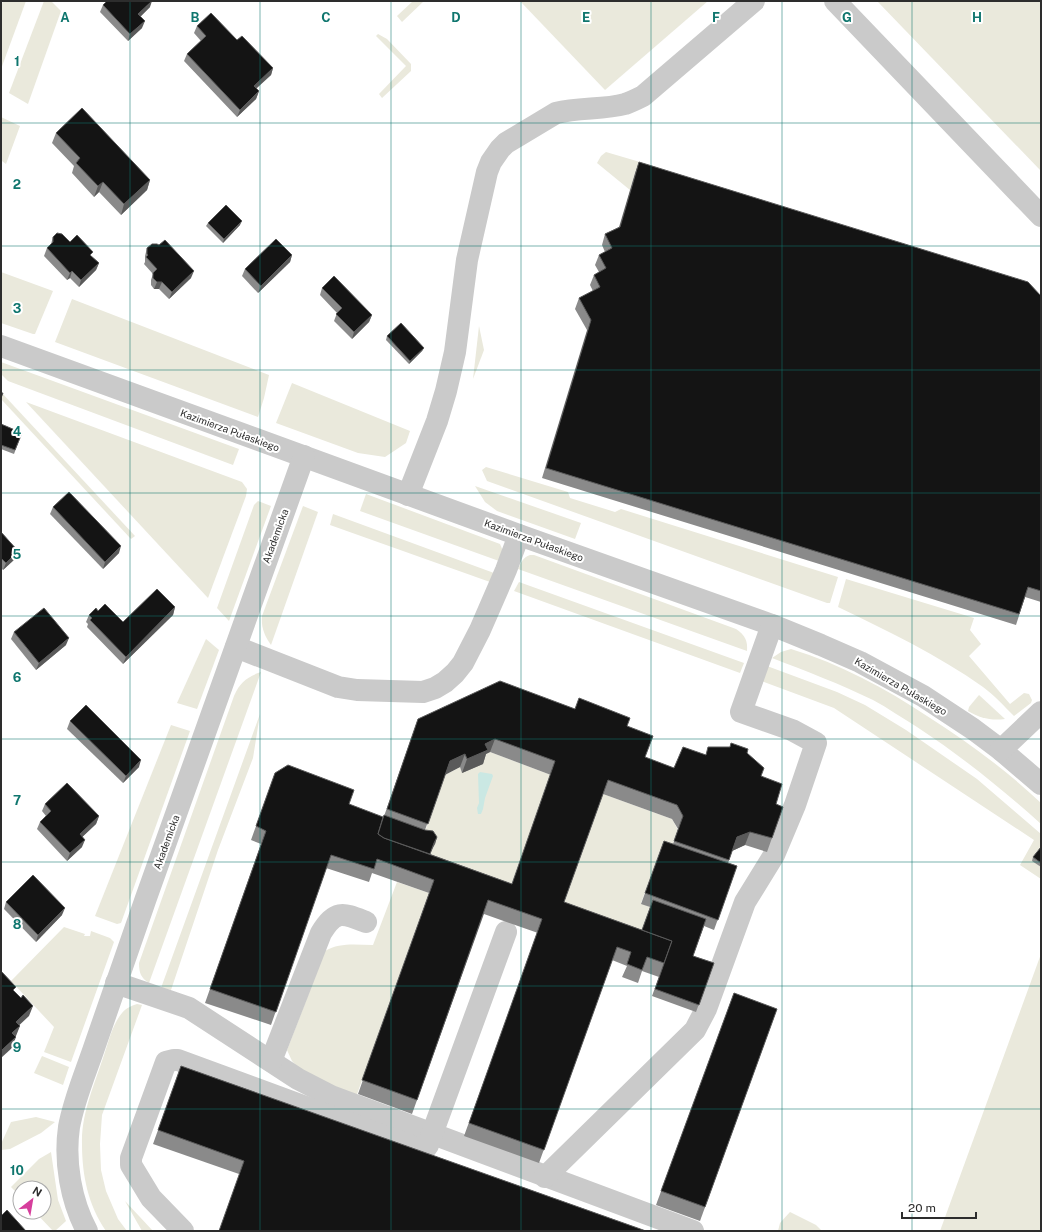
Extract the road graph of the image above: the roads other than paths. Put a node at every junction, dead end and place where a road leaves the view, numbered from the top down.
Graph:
1 (754, 1) edge
2 (835, 1) edge
3 (1041, 216) edge
4 (1, 346) edge
5 (304, 456) junction
6 (408, 494) junction
7 (519, 535) junction
8 (772, 626) junction
9 (236, 648) junction
10 (1041, 712) edge
11 (1001, 750) junction
12 (1041, 784) edge
13 (366, 922) dead end
14 (506, 932) dead end
15 (116, 983) junction
16 (271, 1061) junction
17 (432, 1134) junction
18 (545, 1176) junction
19 (87, 1231) edge
20 (183, 1231) edge
21 (693, 1231) edge

1 - 6 street
2 - 3 street
4 - 5 street, Kazimierza Pułaskiego
5 - 6 street, Kazimierza Pułaskiego
5 - 9 street, Akademicka
6 - 7 street, Kazimierza Pułaskiego
7 - 8 street, Kazimierza Pułaskiego
7 - 9 street
8 - 11 street, Kazimierza Pułaskiego
8 - 18 street
9 - 15 street, Akademicka
10 - 11 street
11 - 12 street, Kazimierza Pułaskiego
13 - 16 street
14 - 17 street
15 - 16 street
15 - 19 street, Akademicka
16 - 17 street
17 - 18 street
17 - 20 street
18 - 21 street

